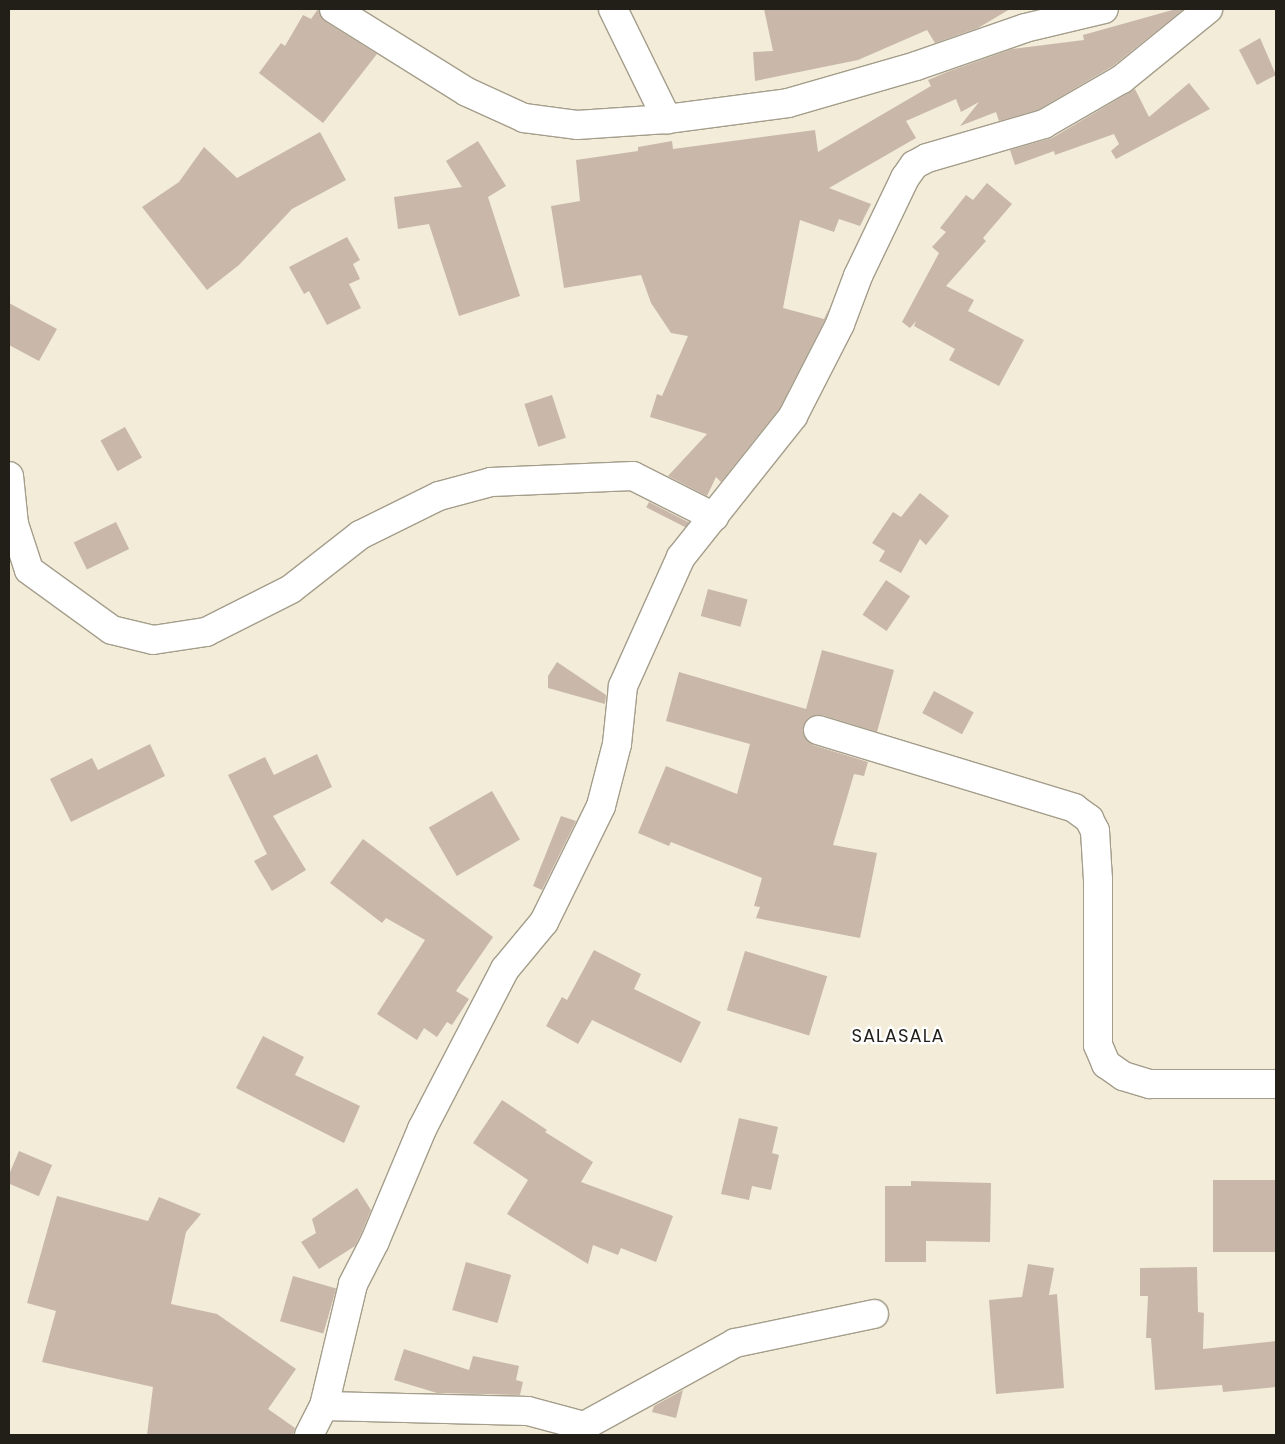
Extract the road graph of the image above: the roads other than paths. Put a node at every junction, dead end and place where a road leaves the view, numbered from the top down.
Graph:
1 (612, 9) edge
2 (1104, 9) edge
3 (1208, 9) edge
4 (338, 10) edge
5 (668, 119) junction
6 (9, 476) edge
7 (714, 517) junction
8 (818, 730) dead end
9 (1276, 1084) edge
10 (874, 1314) dead end
11 (324, 1406) junction
12 (309, 1435) edge

1 - 5 street
2 - 5 street
3 - 7 street
4 - 5 street
6 - 7 street
7 - 11 street
8 - 9 street
10 - 11 street
11 - 12 street

